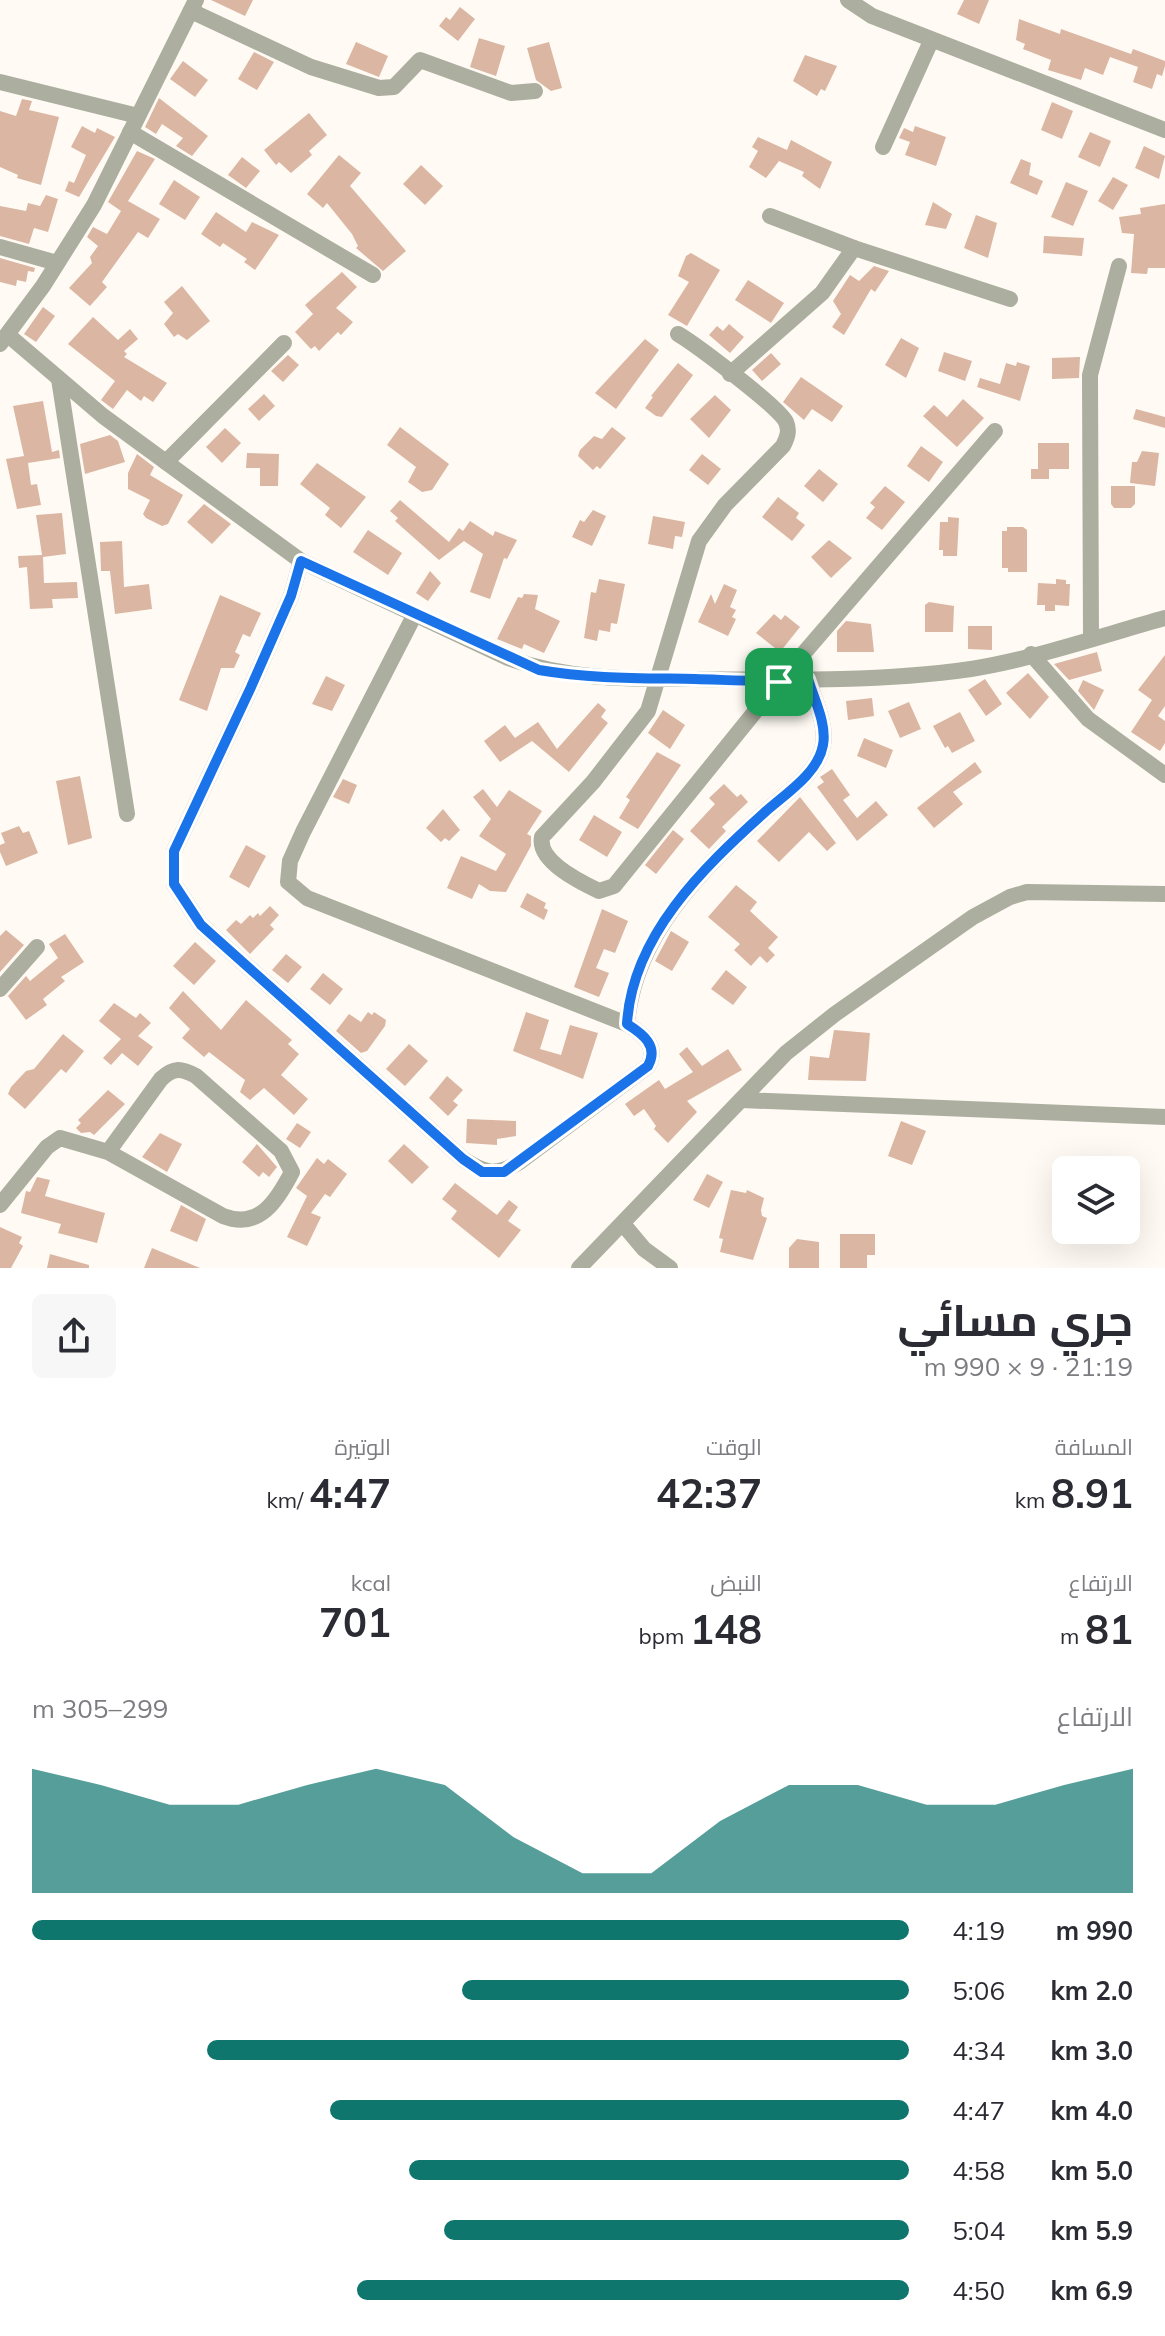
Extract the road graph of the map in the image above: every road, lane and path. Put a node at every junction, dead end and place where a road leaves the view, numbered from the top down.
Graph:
1 (848, 0) edge
2 (194, 6) edge
3 (931, 41) junction
4 (0, 82) edge
5 (535, 91) dead end
6 (138, 116) junction
7 (1165, 130) edge
8 (130, 132) junction
9 (883, 147) dead end
10 (770, 216) dead end
11 (0, 247) edge
12 (854, 248) junction
13 (57, 263) junction
14 (1119, 266) dead end
15 (373, 275) dead end
16 (1010, 299) dead end
17 (678, 334) dead end
18 (4, 339) edge
19 (284, 343) dead end
20 (730, 374) junction
21 (59, 379) junction
22 (995, 431) dead end
23 (166, 462) junction
24 (301, 561) junction
25 (415, 614) junction
26 (1165, 618) edge
27 (1091, 639) junction
28 (1031, 654) junction
29 (655, 679) junction
30 (808, 679) junction
31 (779, 682) junction
32 (1165, 775) edge
33 (127, 814) dead end
34 (1165, 894) edge
35 (37, 947) dead end
36 (0, 989) edge
37 (627, 1024) junction
38 (741, 1100) junction
39 (1165, 1117) edge
40 (108, 1152) junction
41 (0, 1205) edge
42 (623, 1224) junction
43 (579, 1268) edge
44 (670, 1268) edge

1 - 3 street
2 - 5 street
2 - 6 street
3 - 7 street
3 - 9 street
4 - 6 street
6 - 8 street
8 - 13 street
8 - 15 street
10 - 12 street
11 - 13 street
12 - 16 street
12 - 20 street
13 - 18 street
14 - 27 street
17 - 20 street
18 - 21 street
19 - 23 street
20 - 29 street
21 - 23 street
21 - 33 street
22 - 31 street
23 - 24 street
24 - 25 street
24 - 37 street
25 - 29 street
25 - 37 street
26 - 27 street
27 - 28 street
28 - 30 street
28 - 32 street
29 - 31 street
29 - 31 street
30 - 31 street
30 - 37 street
34 - 38 street
35 - 36 street
38 - 39 street
38 - 42 street
40 - 40 street
40 - 41 street
42 - 43 street
42 - 44 street

